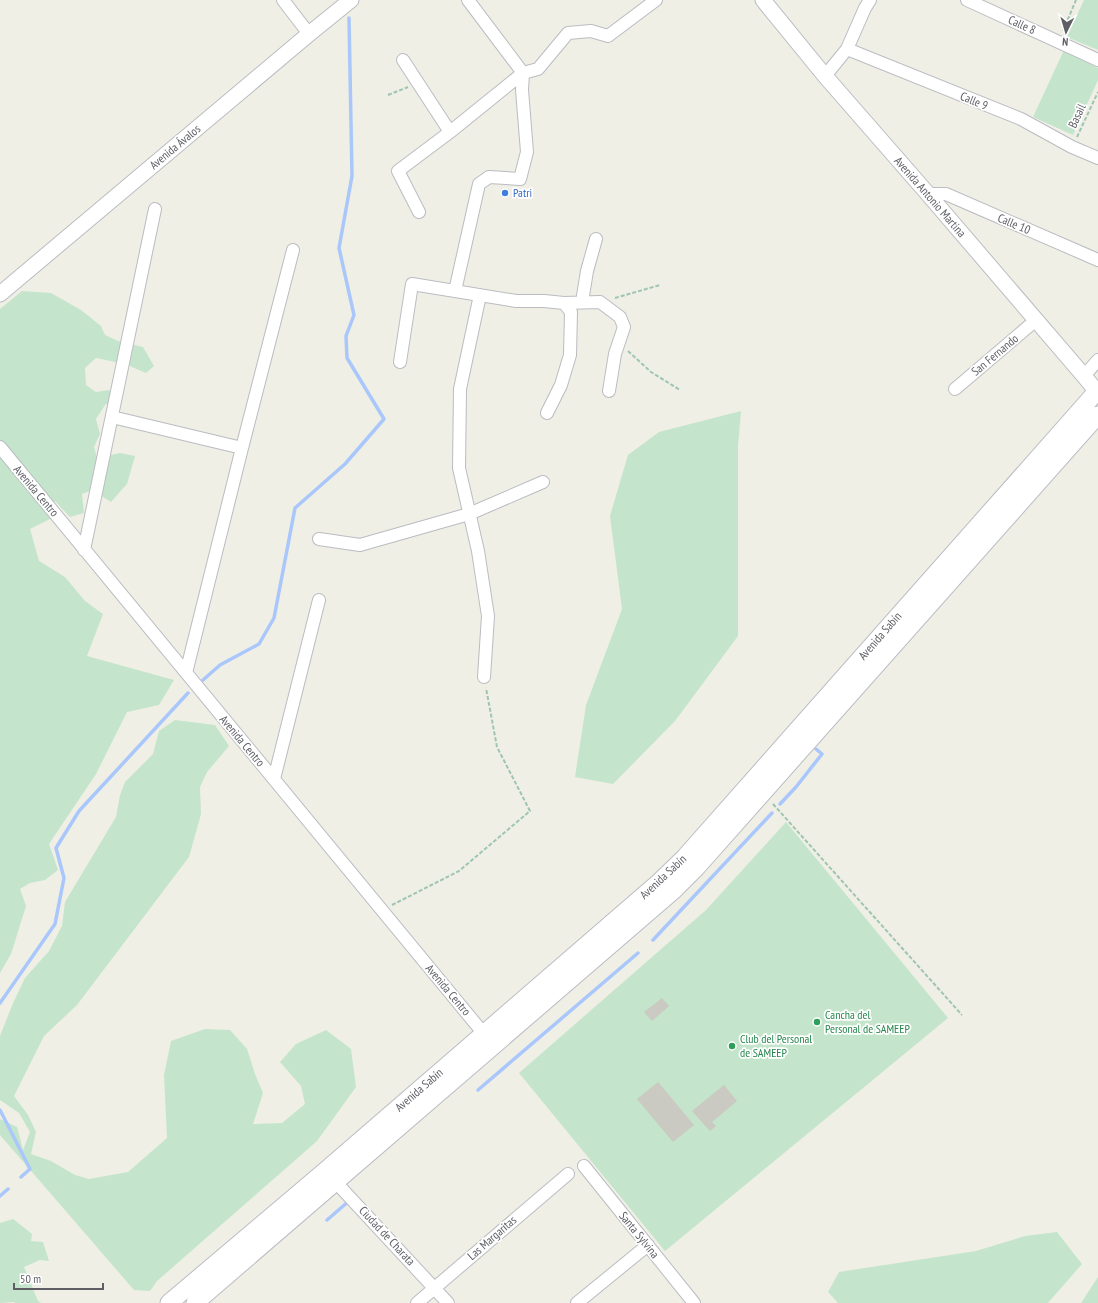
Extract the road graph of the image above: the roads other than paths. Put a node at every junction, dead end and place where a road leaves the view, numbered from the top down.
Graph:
1 (283, 0) edge
2 (351, 0) edge
3 (468, 0) edge
4 (656, 0) edge
5 (763, 0) edge
6 (870, 0) edge
7 (967, 0) edge
8 (309, 34) junction
9 (847, 50) junction
10 (404, 60) dead end
11 (1098, 60) edge
12 (523, 73) junction
13 (824, 76) junction
14 (450, 132) junction
15 (1098, 158) edge
16 (928, 194) junction
17 (155, 209) dead end
18 (419, 212) dead end
19 (596, 239) dead end
20 (293, 250) dead end
21 (1098, 260) edge
22 (455, 290) junction
23 (0, 294) edge
24 (480, 295) junction
25 (582, 302) junction
26 (564, 304) junction
27 (1036, 320) junction
28 (1098, 360) edge
29 (400, 362) dead end
30 (1084, 376) junction
31 (955, 389) dead end
32 (609, 391) dead end
33 (1098, 392) edge
34 (547, 413) dead end
35 (1098, 415) edge
36 (112, 417) junction
37 (0, 447) edge
38 (242, 448) junction
39 (543, 482) dead end
40 (469, 514) junction
41 (319, 539) dead end
42 (84, 550) junction
43 (319, 600) dead end
44 (186, 673) junction
45 (484, 677) road end
46 (274, 779) junction
47 (484, 1034) junction
48 (584, 1166) dead end
49 (568, 1174) dead end
50 (331, 1176) junction
51 (648, 1245) junction
52 (435, 1288) junction
53 (169, 1303) edge
54 (195, 1303) edge
55 (416, 1303) edge
56 (448, 1303) edge
57 (577, 1303) edge
58 (694, 1303) edge

1 - 8 street
2 - 8 street, Avenida Ávalos
3 - 12 street
4 - 12 street
5 - 13 street, Avenida Antonio Martina
6 - 9 street
7 - 11 street, Calle 8
8 - 23 street, Avenida Ávalos
9 - 13 street
9 - 15 street, Calle 9
10 - 14 street
12 - 14 street
12 - 22 street
13 - 16 street, Avenida Antonio Martina
14 - 18 street
16 - 21 street, Calle 10
16 - 27 street, Avenida Antonio Martina
17 - 36 street
19 - 25 street
20 - 38 street
22 - 24 street
22 - 29 street
24 - 26 street
24 - 40 street
25 - 26 street
25 - 32 street
26 - 34 street
27 - 30 street, Avenida Antonio Martina
27 - 31 street, San Fernando
28 - 30 street
30 - 33 street, Avenida Antonio Martina
33 - 47 main road, Avenida Sabín
35 - 50 main road, Avenida Sabín
36 - 38 street
36 - 42 street
37 - 42 street, Avenida Centro
38 - 44 street
39 - 40 street
40 - 41 street
40 - 45 street
42 - 44 street, Avenida Centro
43 - 46 street
44 - 46 street, Avenida Centro
46 - 47 street, Avenida Centro
47 - 50 main road, Avenida Sabín
48 - 51 street, Santa Sylvina
49 - 52 street, Las Margaritas
50 - 52 street, Ciudad de Charata
50 - 53 main road, Avenida Sabín
50 - 54 main road, Avenida Sabín
51 - 57 street
51 - 58 street, Santa Sylvina
52 - 55 street, Las Margaritas
52 - 56 street, Ciudad de Charata

